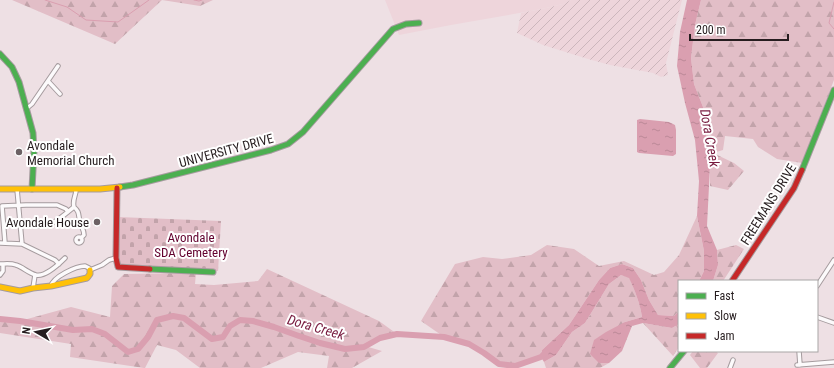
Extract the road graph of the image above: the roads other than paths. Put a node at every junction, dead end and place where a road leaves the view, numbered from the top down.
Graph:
1 (419, 23) dead end
2 (0, 54) edge
3 (58, 66) dead end
4 (48, 81) junction
5 (834, 90) edge
6 (60, 94) dead end
7 (26, 109) junction
8 (117, 188) junction
9 (0, 189) edge
10 (18, 189) junction
11 (32, 189) junction
12 (76, 190) junction
13 (19, 205) junction
14 (74, 207) junction
15 (68, 212) junction
16 (20, 222) junction
17 (81, 238) dead end
18 (0, 243) edge
19 (5, 243) junction
20 (22, 244) junction
21 (65, 258) dead end
22 (116, 258) junction
23 (834, 260) edge
24 (2, 264) edge
25 (59, 264) junction
26 (90, 270) junction
27 (213, 272) dead end
28 (0, 275) edge
29 (35, 275) junction
30 (733, 280) edge
31 (818, 284) edge
32 (51, 286) junction
33 (0, 287) edge
34 (33, 288) junction
35 (818, 317) edge
36 (834, 323) edge
37 (683, 352) edge
38 (799, 352) edge
39 (733, 360) dead end
40 (834, 362) edge
41 (670, 368) edge
42 (730, 368) edge

1 - 8 street, UNIVERSITY DRIVE
2 - 7 street
3 - 4 street
4 - 6 street
4 - 7 street
5 - 30 street, FREEMANS DRIVE
7 - 11 street
8 - 12 street, UNIVERSITY DRIVE
8 - 22 street
9 - 10 street, UNIVERSITY DRIVE
10 - 11 street, UNIVERSITY DRIVE
10 - 13 street
11 - 12 street, UNIVERSITY DRIVE
12 - 14 street
13 - 15 street
13 - 16 street
13 - 19 street
14 - 15 street
14 - 17 street
15 - 16 street
16 - 20 street
18 - 19 street
19 - 20 street
20 - 25 street
21 - 25 street
22 - 26 street
22 - 27 street
23 - 31 street
24 - 28 street
24 - 29 street
25 - 29 street
26 - 32 street
26 - 32 street
29 - 34 street
32 - 34 street
33 - 34 street
35 - 36 street
37 - 41 street
38 - 40 street
39 - 42 street

